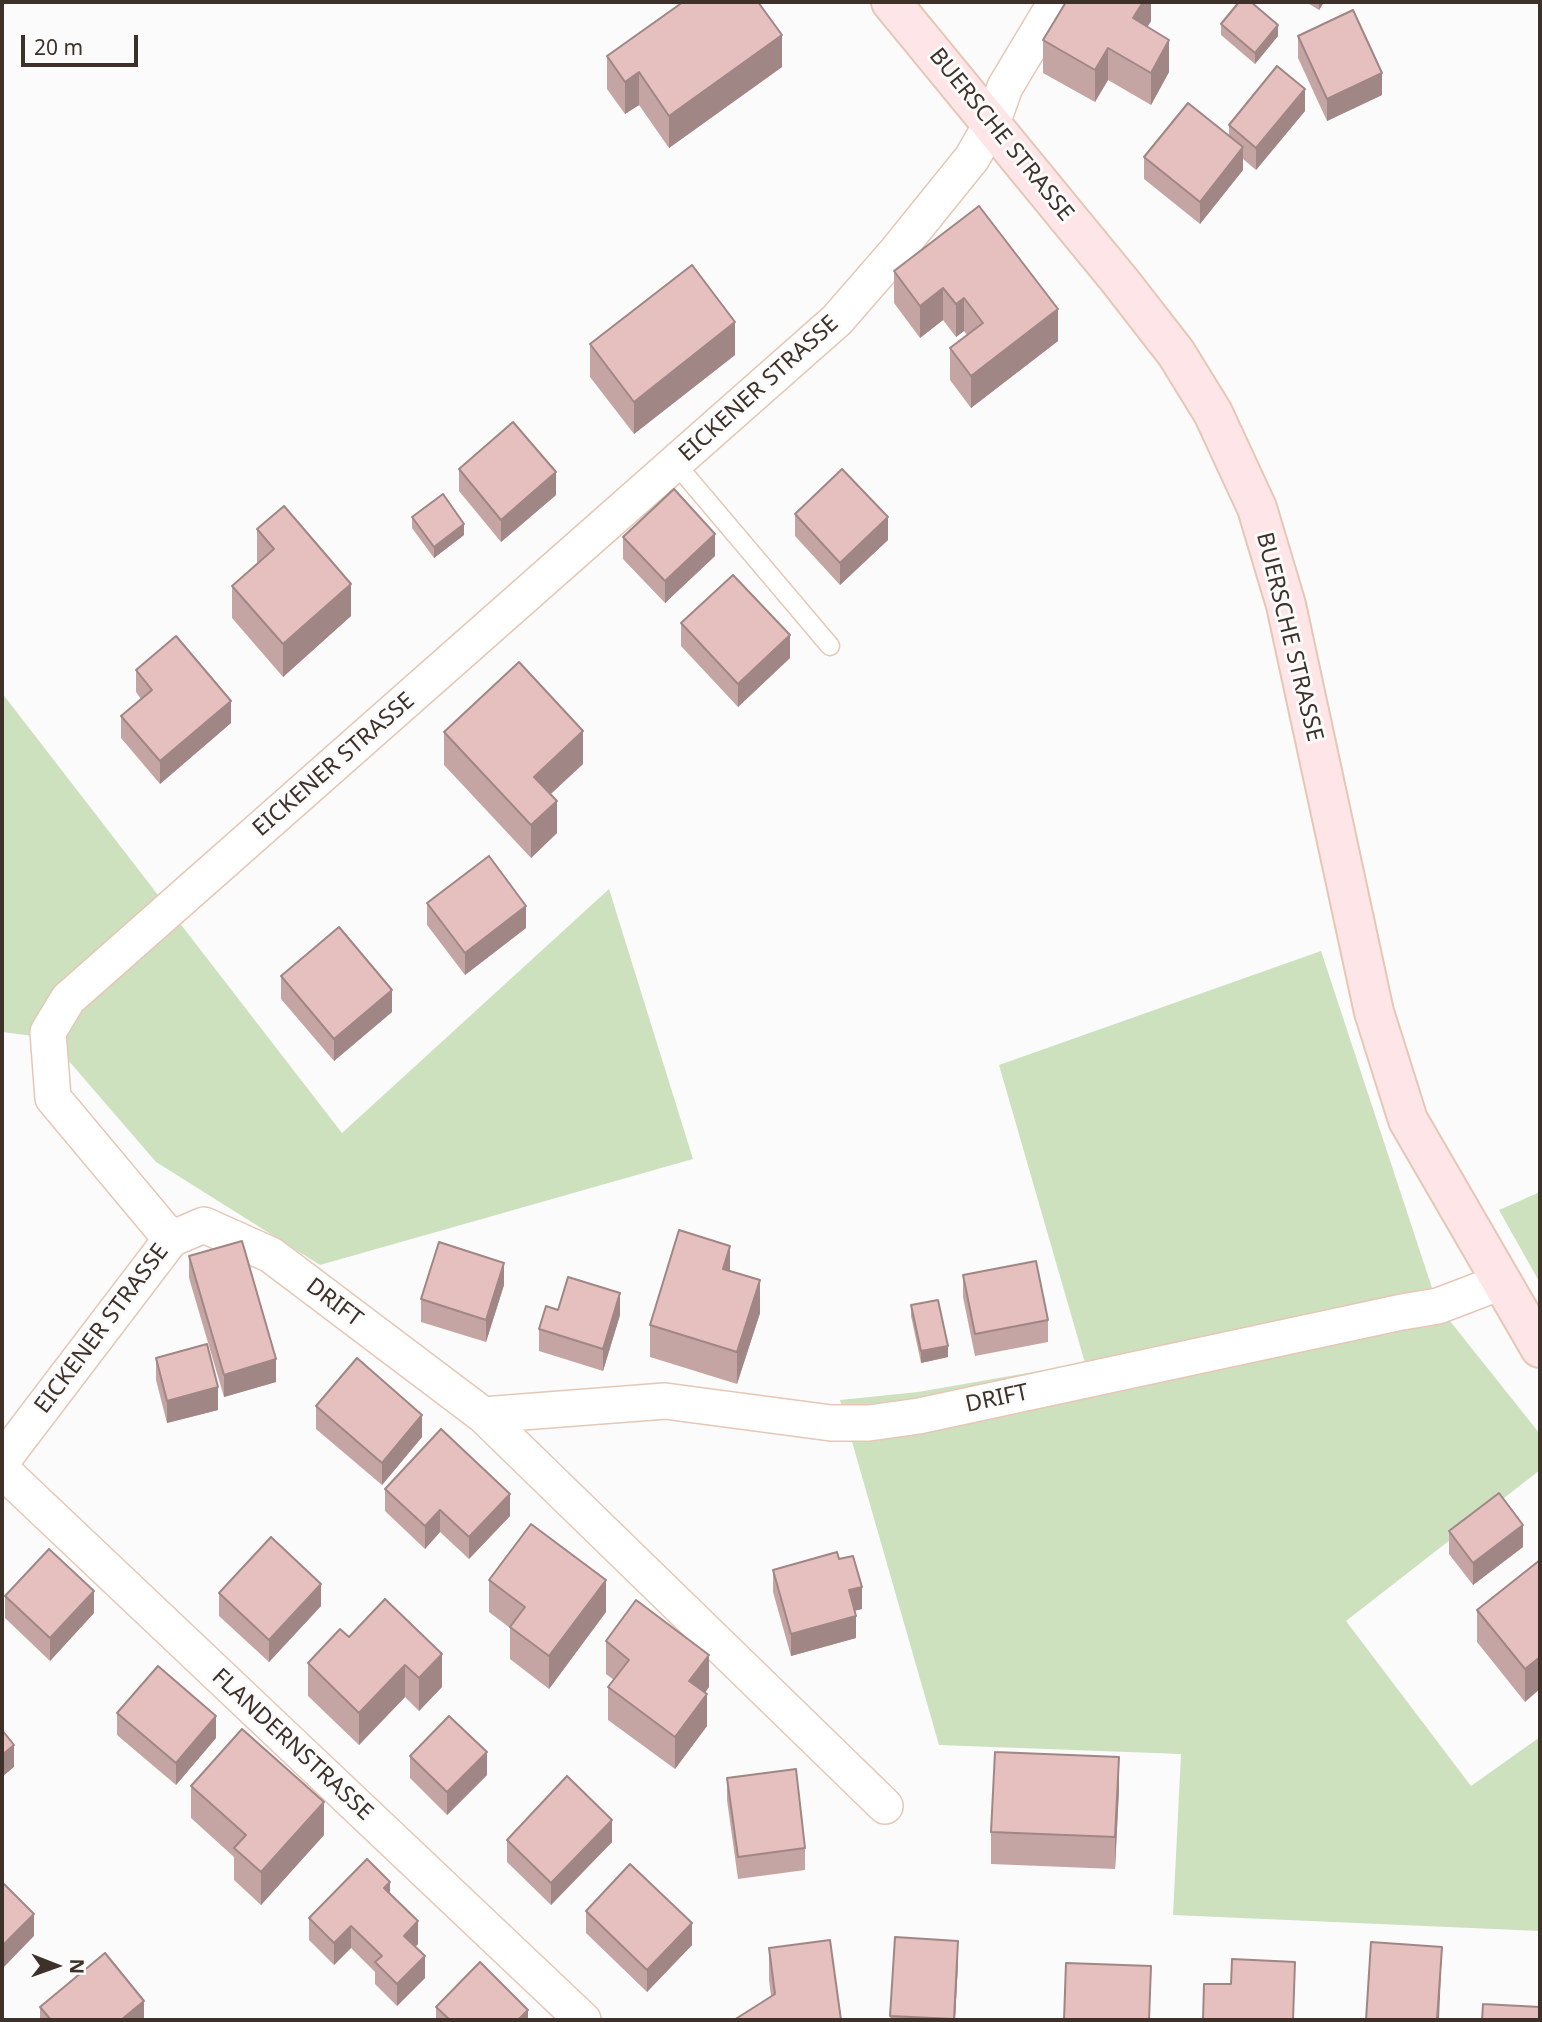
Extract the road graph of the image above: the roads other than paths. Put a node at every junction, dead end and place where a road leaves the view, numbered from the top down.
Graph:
1 (891, 2) edge
2 (1056, 2) edge
3 (992, 123) junction
4 (676, 464) junction
5 (830, 646) dead end
6 (171, 1239) junction
7 (1501, 1282) junction
8 (1540, 1348) edge
9 (483, 1415) junction
10 (2, 1461) edge
11 (2, 1470) edge
12 (885, 1806) dead end
13 (583, 2020) edge

1 - 3 main road, BUERSCHE STRASSE
2 - 3 street, EICKENER STRASSE
3 - 4 street, EICKENER STRASSE
3 - 7 main road, BUERSCHE STRASSE
4 - 5 lane
4 - 6 street, EICKENER STRASSE
6 - 9 street, DRIFT
6 - 10 street, EICKENER STRASSE
7 - 8 main road, BUERSCHE STRASSE
7 - 9 street, DRIFT
9 - 12 street, DRIFT
11 - 13 street, FLANDERNSTRASSE

